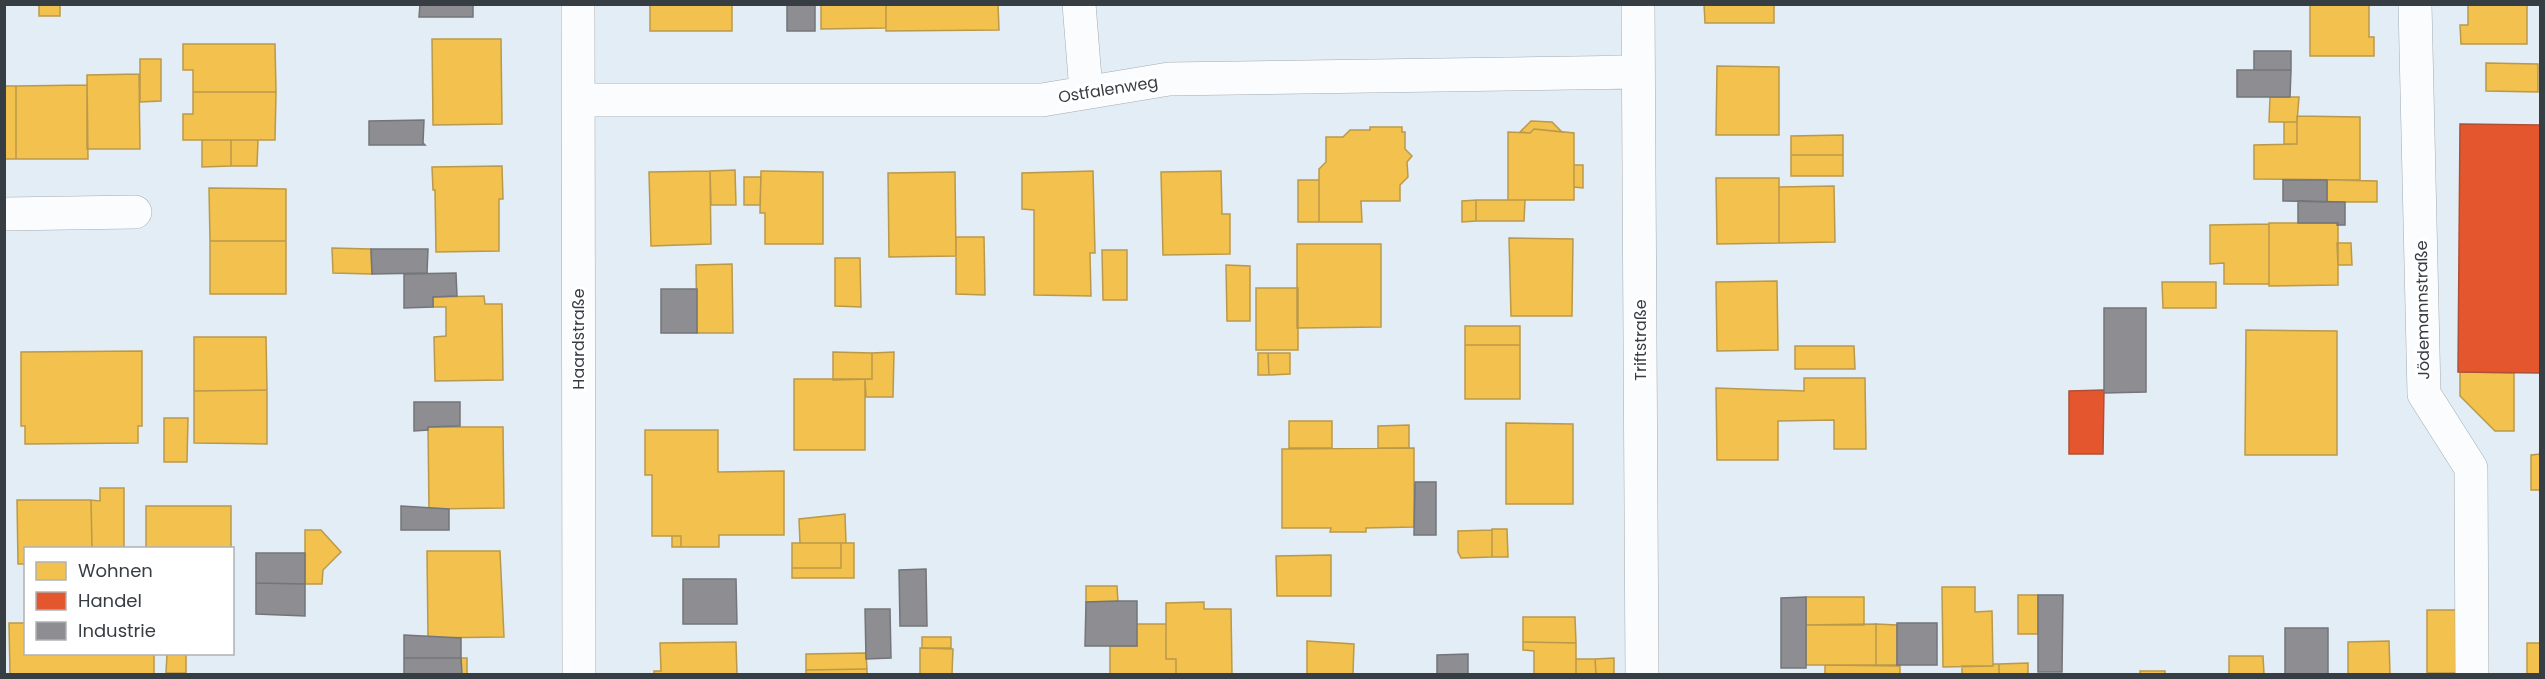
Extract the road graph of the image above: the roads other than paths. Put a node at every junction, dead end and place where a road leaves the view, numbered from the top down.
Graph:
1 (578, 4) edge
2 (1078, 4) edge
3 (1638, 4) edge
4 (2415, 4) edge
5 (1638, 72) junction
6 (1086, 91) junction
7 (579, 100) junction
8 (135, 212) dead end
9 (4, 214) edge
10 (579, 675) edge
11 (1642, 675) edge
12 (2472, 675) edge

1 - 7 street, Haardstraße
2 - 6 street
3 - 5 street, Triftstraße
4 - 12 street, Jödemannstraße
5 - 6 street, Ostfalenweg
5 - 11 street, Triftstraße
6 - 7 street, Ostfalenweg
7 - 10 street, Haardstraße
8 - 9 street

